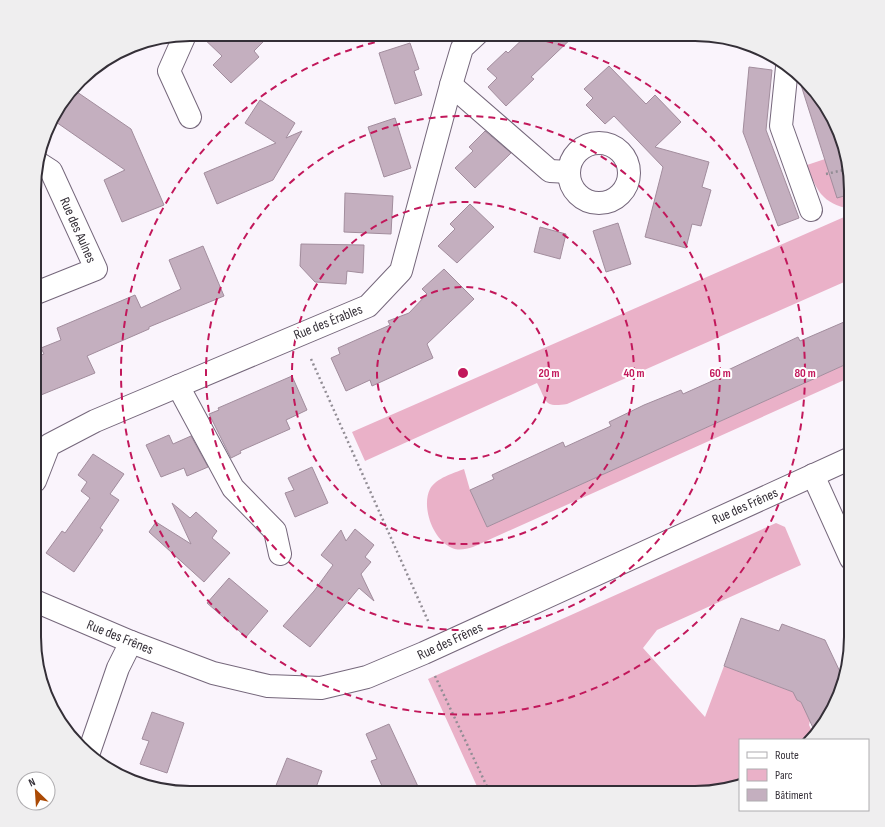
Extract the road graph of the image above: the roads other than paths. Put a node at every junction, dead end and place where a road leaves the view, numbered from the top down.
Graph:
1 (182, 41) edge
2 (470, 41) edge
3 (786, 72) edge
4 (451, 85) junction
5 (190, 117) dead end
6 (43, 166) edge
7 (569, 172) dead end
8 (812, 210) dead end
9 (41, 291) edge
10 (178, 386) junction
11 (42, 442) edge
12 (844, 461) edge
13 (813, 475) junction
14 (844, 544) edge
15 (280, 554) dead end
16 (41, 604) edge
17 (131, 642) junction
18 (91, 748) edge

1 - 5 street
2 - 4 street, Rue des Érables
3 - 8 street
4 - 7 street
4 - 10 street, Rue des Érables
6 - 9 street, Rue des Aulnes
10 - 11 street, Rue des Érables
10 - 15 street
12 - 13 street, Rue des Frênes
13 - 14 street
13 - 17 street, Rue des Frênes
16 - 17 street, Rue des Frênes
17 - 18 street

